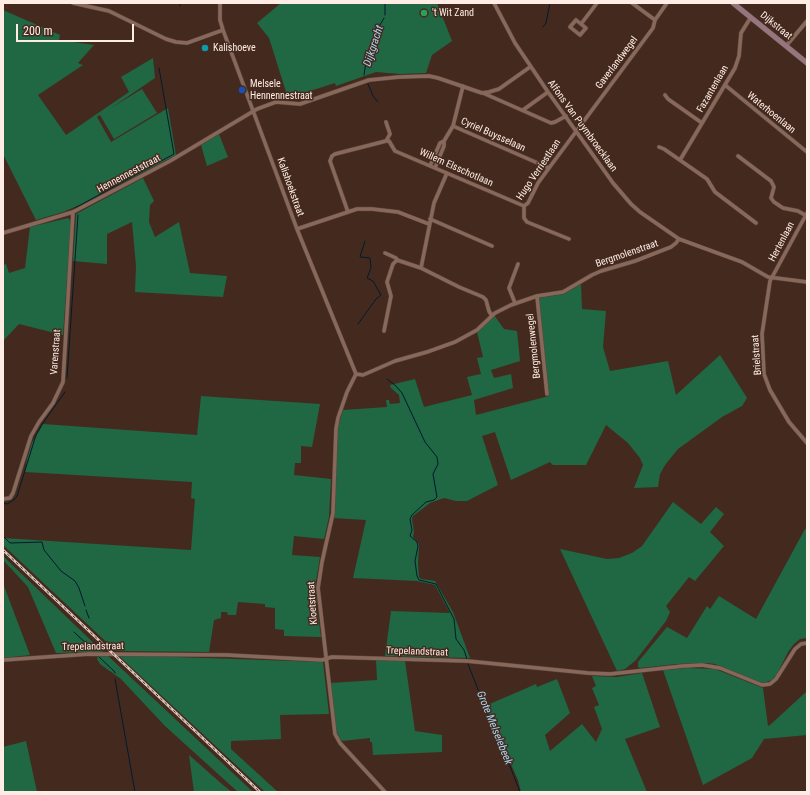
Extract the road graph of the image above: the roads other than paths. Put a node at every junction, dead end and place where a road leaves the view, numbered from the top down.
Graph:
1 (73, 3) edge
2 (220, 3) edge
3 (494, 3) edge
4 (597, 3) edge
5 (632, 3) edge
6 (667, 3) edge
7 (733, 3) edge
8 (751, 17) junction
9 (655, 20) junction
10 (807, 21) edge
11 (581, 24) dead end
12 (223, 30) junction
13 (786, 46) junction
14 (807, 63) edge
15 (530, 67) junction
16 (725, 85) junction
17 (463, 86) junction
18 (497, 90) junction
19 (548, 92) junction
20 (482, 93) junction
21 (665, 95) dead end
22 (500, 101) junction
23 (523, 110) junction
24 (254, 111) junction
25 (566, 116) junction
26 (386, 122) dead end
27 (702, 123) junction
28 (453, 126) junction
29 (576, 131) junction
30 (386, 140) junction
31 (444, 141) junction
32 (659, 147) dead end
33 (807, 152) edge
34 (738, 156) dead end
35 (680, 160) junction
36 (430, 166) junction
37 (435, 168) junction
38 (549, 168) junction
39 (448, 173) junction
40 (524, 206) junction
41 (73, 212) junction
42 (348, 212) junction
43 (806, 214) edge
44 (430, 219) junction
45 (756, 223) dead end
46 (429, 224) junction
47 (297, 229) junction
48 (3, 233) edge
49 (569, 239) dead end
50 (679, 239) junction
51 (492, 246) dead end
52 (385, 253) dead end
53 (397, 260) junction
54 (518, 264) dead end
55 (421, 268) junction
56 (772, 278) junction
57 (807, 282) edge
58 (537, 296) junction
59 (515, 303) junction
60 (492, 316) junction
61 (384, 330) dead end
62 (356, 374) junction
63 (547, 394) dead end
64 (807, 443) edge
65 (3, 500) edge
66 (807, 643) edge
67 (326, 659) junction
68 (3, 660) edge
69 (385, 792) edge

1 - 12 street
2 - 12 street, Kalishoekstraat
3 - 15 street, Alfons Van Puymbroecklaan
4 - 11 street
5 - 9 street
6 - 9 street, Gaverlandwegel
7 - 8 main road, Dijkstraat
8 - 13 main road, Dijkstraat
8 - 16 street, Fazantenlaan
9 - 29 street, Gaverlandwegel
10 - 13 street
12 - 24 street, Kalishoekstraat
13 - 14 main road, Dijkstraat
15 - 18 street
15 - 19 street, Alfons Van Puymbroecklaan
16 - 27 street, Fazantenlaan
16 - 33 street, Waterhoenlaan
17 - 20 street, Hennenneststraat
17 - 24 street, Hennenneststraat
17 - 28 street, Cyriel Buysselaan
18 - 20 street
18 - 22 street
19 - 23 street
19 - 25 street, Alfons Van Puymbroecklaan
20 - 22 street, Hennenneststraat
21 - 27 street, Fazantenlaan
22 - 23 street, Hennenneststraat
23 - 25 street, Hennenneststraat
24 - 41 street, Hennenneststraat
24 - 47 street, Kalishoekstraat
25 - 29 street, Alfons Van Puymbroecklaan
26 - 30 street
27 - 35 street, Fazantenlaan
28 - 31 street, Cyriel Buysselaan
28 - 38 street, Cyriel Buysselaan
29 - 38 street, Hugo Verriestlaan
29 - 50 street, Alfons Van Puymbroecklaan
30 - 36 street, Willem Elsschotlaan
30 - 42 street
31 - 36 street, Cyriel Buysselaan
31 - 37 street, Cyriel Buysselaan
32 - 35 street
34 - 43 street, Hertenlaan
35 - 45 street
36 - 37 street, Willem Elsschotlaan
37 - 39 street, Willem Elsschotlaan
38 - 40 street, Hugo Verriestlaan
39 - 40 street, Willem Elsschotlaan
39 - 44 street
40 - 49 street, Hugo Verriestlaan
41 - 48 street, Hennenneststraat
41 - 65 street, Varenstraat
42 - 46 street
42 - 47 street
43 - 56 street, Hertenlaan
44 - 46 street
44 - 51 street
46 - 55 street
47 - 62 street, Kalishoekstraat
50 - 56 street
50 - 58 street, Bergmolenstraat
52 - 53 street
53 - 55 street
53 - 61 street
54 - 59 street
55 - 60 street
56 - 57 street
56 - 64 street, Brielstraat
58 - 59 street, Bergmolenstraat
58 - 63 street, Bergmolenwegel
59 - 60 street, Bergmolenstraat
60 - 62 street, Bergmolenstraat
62 - 67 street, Kloetstraat
66 - 67 street, Trepelandstraat
67 - 68 street, Trepelandstraat
67 - 69 street, Kloetstraat

